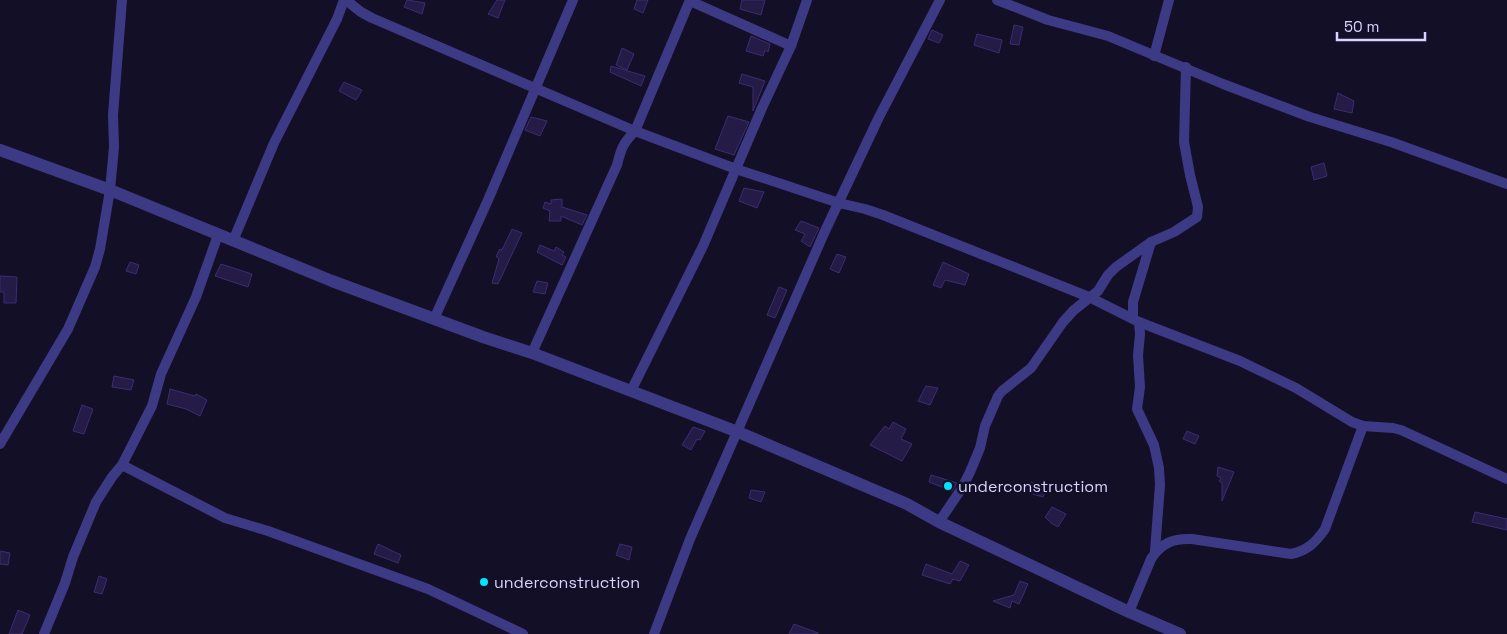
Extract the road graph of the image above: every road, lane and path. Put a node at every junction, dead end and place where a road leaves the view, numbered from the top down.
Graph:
1 (122, 0) edge
2 (345, 0) edge
3 (573, 0) edge
4 (690, 0) edge
5 (806, 0) edge
6 (940, 0) edge
7 (997, 0) edge
8 (1169, 0) edge
9 (791, 46) junction
10 (1154, 56) junction
11 (1186, 67) junction
12 (536, 88) junction
13 (635, 131) junction
14 (0, 150) edge
15 (736, 170) junction
16 (1507, 184) edge
17 (110, 190) junction
18 (839, 203) junction
19 (218, 235) junction
20 (233, 241) junction
21 (1151, 242) junction
22 (1089, 297) junction
23 (434, 319) junction
24 (1136, 321) junction
25 (532, 353) junction
26 (631, 390) junction
27 (1364, 426) junction
28 (738, 432) junction
29 (0, 444) edge
30 (122, 466) junction
31 (1507, 479) edge
32 (939, 522) junction
33 (1155, 551) junction
34 (1129, 612) junction
35 (44, 634) edge
36 (523, 634) edge
37 (654, 634) edge
38 (1180, 634) edge

1 - 17 street
2 - 12 street
2 - 20 street
3 - 12 street
4 - 9 street
4 - 13 street
5 - 9 street
6 - 18 street
7 - 10 street
8 - 10 street
9 - 15 street
10 - 11 street
11 - 16 street
11 - 21 street
12 - 13 street
12 - 23 street
13 - 15 street
13 - 25 street
14 - 17 street
15 - 18 street
15 - 26 street
17 - 19 street
17 - 29 street
18 - 22 street
18 - 28 street
19 - 20 street
19 - 30 street
20 - 23 street
21 - 22 street
21 - 24 street
22 - 24 street
22 - 32 street
23 - 25 street
24 - 27 street
24 - 33 street
25 - 26 street
26 - 28 street
27 - 31 street
27 - 33 street
28 - 32 street
28 - 37 street
30 - 35 street
30 - 36 street
32 - 34 street
33 - 34 street
34 - 38 street

